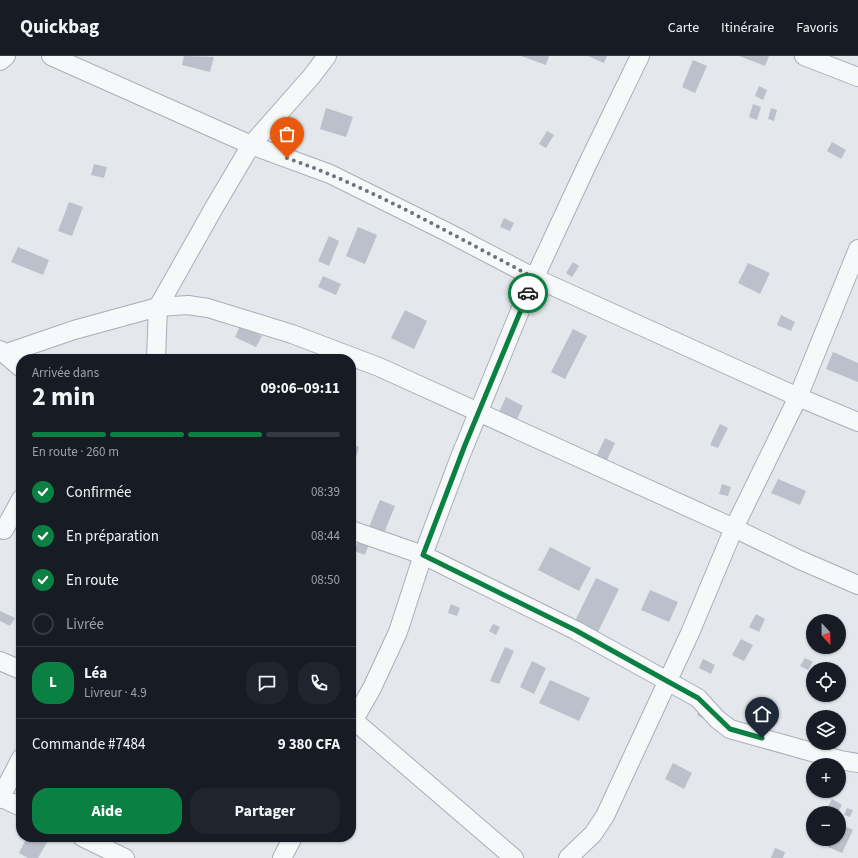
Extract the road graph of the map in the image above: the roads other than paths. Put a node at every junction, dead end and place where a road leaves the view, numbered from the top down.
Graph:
1 (6, 56) edge
2 (51, 56) edge
3 (327, 56) edge
4 (640, 56) edge
5 (804, 56) edge
6 (0, 61) edge
7 (858, 77) edge
8 (251, 145) junction
9 (858, 249) edge
10 (535, 278) junction
11 (158, 307) junction
12 (2, 352) edge
13 (156, 354) edge
14 (345, 354) edge
15 (356, 358) edge
16 (16, 364) edge
17 (798, 397) junction
18 (478, 411) junction
19 (858, 422) edge
20 (16, 508) edge
21 (0, 528) edge
22 (734, 528) junction
23 (356, 532) edge
24 (423, 555) junction
25 (858, 585) edge
26 (0, 660) edge
27 (16, 668) edge
28 (667, 681) junction
29 (356, 714) edge
30 (356, 724) edge
31 (858, 763) edge
32 (16, 768) edge
33 (0, 798) edge
34 (16, 805) edge
35 (92, 842) edge
36 (291, 842) edge
37 (125, 858) edge
38 (282, 858) edge
39 (514, 858) edge
40 (568, 858) edge

1 - 6 street
2 - 8 street
3 - 8 street
4 - 10 street
5 - 7 street
8 - 10 street
8 - 11 street
9 - 17 street
10 - 17 street
10 - 18 street
11 - 12 street
11 - 13 street
11 - 14 street
12 - 16 street
15 - 18 street
17 - 19 street
17 - 22 street
18 - 22 street
18 - 24 street
20 - 21 street
22 - 25 street
22 - 28 street
23 - 24 street
24 - 28 street
24 - 29 street
26 - 27 street
28 - 31 street
28 - 40 street
30 - 39 street
32 - 33 street
33 - 34 street
35 - 37 street
36 - 38 street

